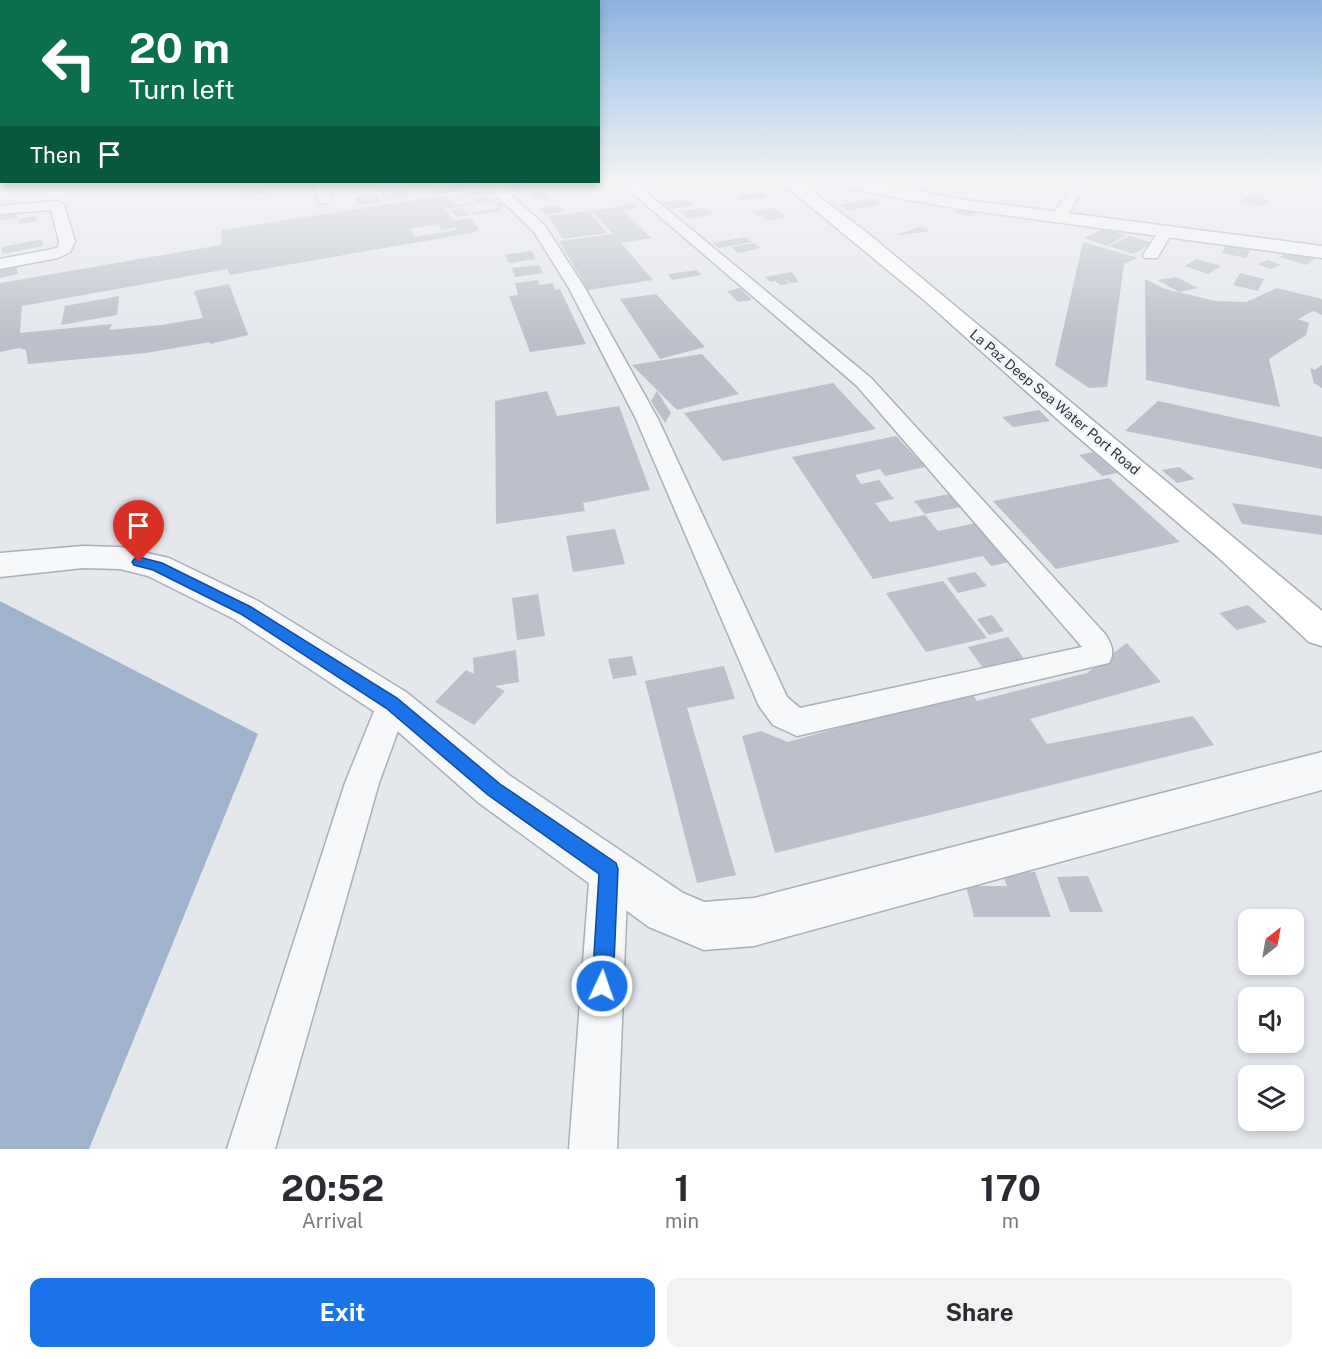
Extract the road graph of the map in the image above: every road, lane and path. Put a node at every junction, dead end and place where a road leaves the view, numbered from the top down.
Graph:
1 (1166, 231) edge
2 (64, 232) edge
3 (542, 232) edge
4 (685, 232) edge
5 (855, 232) edge
6 (1171, 232) edge
7 (1322, 252) edge
8 (1151, 255) dead end
9 (0, 264) edge
10 (0, 565) edge
11 (1322, 632) edge
12 (392, 703) junction
13 (1322, 771) edge
14 (609, 869) junction
15 (250, 1149) edge
16 (593, 1149) edge

1 - 8 street
2 - 9 street
3 - 4 street
5 - 11 main road, La Paz Deep Sea Water Port Road
6 - 7 street
10 - 12 street
12 - 14 street
12 - 15 street
13 - 14 street
14 - 16 street

